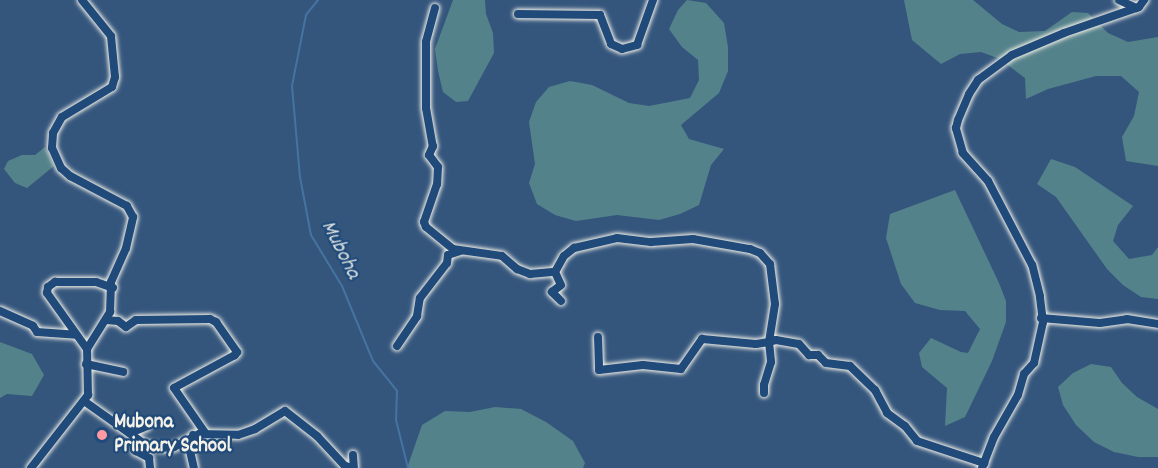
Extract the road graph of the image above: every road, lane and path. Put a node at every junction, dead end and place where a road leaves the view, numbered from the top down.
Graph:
1 (82, 0) edge
2 (653, 0) edge
3 (1119, 0) edge
4 (1144, 0) edge
5 (435, 8) dead end
6 (1136, 8) junction
7 (518, 14) dead end
8 (466, 249) junction
9 (555, 272) junction
10 (112, 288) junction
11 (561, 301) dead end
12 (0, 311) edge
13 (1041, 318) junction
14 (106, 320) junction
15 (1158, 324) edge
16 (76, 335) junction
17 (598, 337) dead end
18 (770, 342) junction
19 (397, 346) dead end
20 (87, 349) junction
21 (86, 364) junction
22 (123, 372) dead end
23 (764, 393) dead end
24 (84, 401) junction
25 (147, 426) dead end
26 (130, 433) junction
27 (206, 434) junction
28 (193, 435) junction
29 (146, 445) junction
30 (353, 455) dead end
31 (983, 465) edge
32 (31, 468) edge
33 (150, 468) edge
34 (194, 468) edge
35 (354, 468) edge

1 - 10 street
2 - 7 street
3 - 6 street
4 - 6 street
5 - 8 street
6 - 13 street
8 - 9 street
8 - 19 street
9 - 11 street
9 - 18 street
10 - 14 street
10 - 16 street
12 - 16 street
13 - 15 street
13 - 31 street
14 - 20 street
14 - 27 street
16 - 20 street
17 - 18 street
18 - 23 street
18 - 31 street
20 - 21 street
21 - 22 street
21 - 24 street
24 - 26 street
24 - 32 street
25 - 26 street
26 - 29 street
27 - 28 street
27 - 35 street
28 - 29 street
28 - 34 street
29 - 33 street
30 - 35 street

